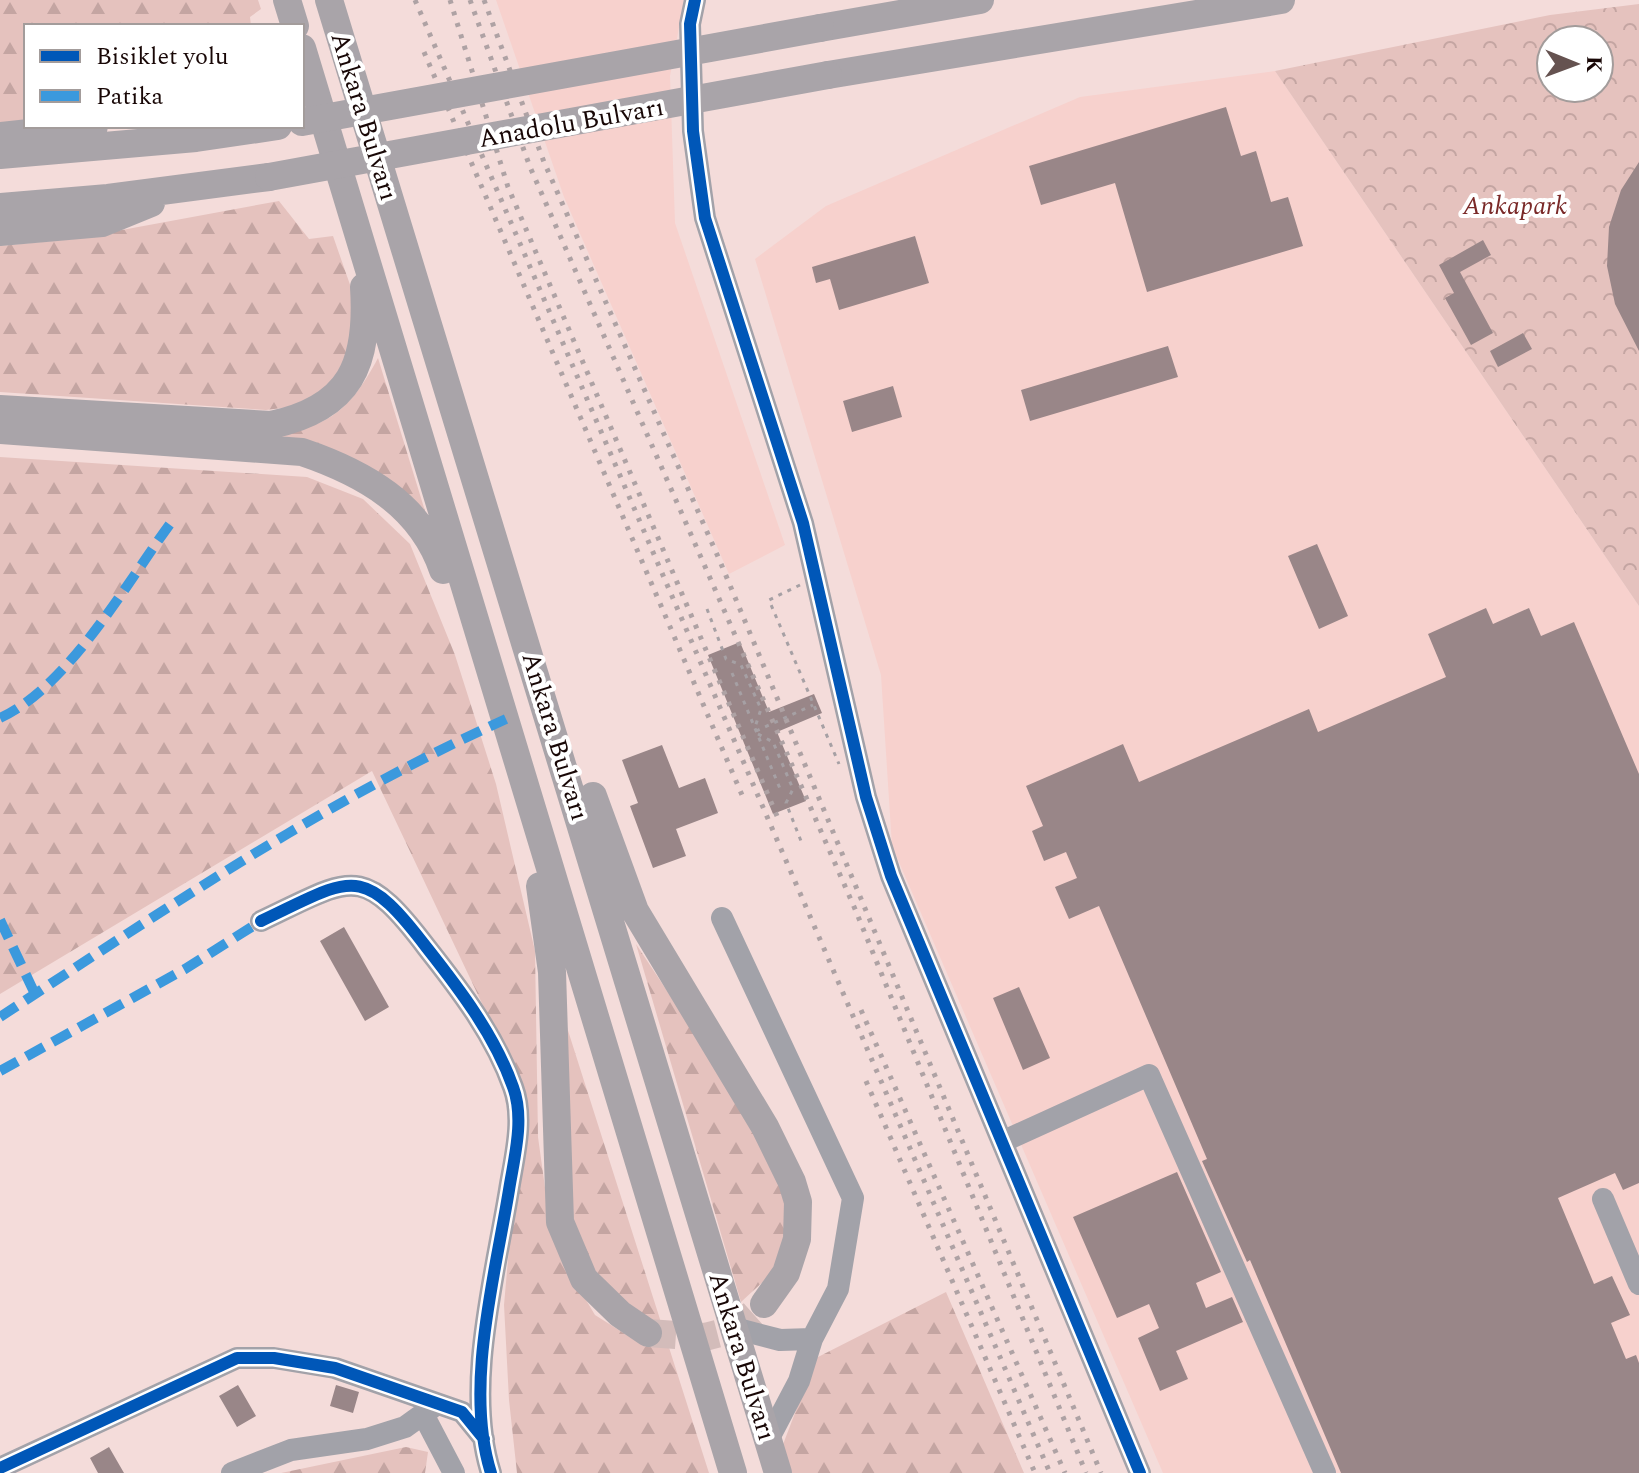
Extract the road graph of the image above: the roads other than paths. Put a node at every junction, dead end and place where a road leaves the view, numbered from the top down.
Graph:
1 (329, 0) edge
2 (695, 0) edge
3 (980, 0) edge
4 (1281, 0) edge
5 (304, 55) edge
6 (304, 122) edge
7 (75, 128) edge
8 (118, 128) edge
9 (270, 128) edge
10 (0, 136) edge
11 (196, 138) junction
12 (0, 155) edge
13 (193, 187) junction
14 (0, 207) edge
15 (0, 232) edge
16 (361, 246) junction
17 (0, 409) edge
18 (0, 430) edge
19 (502, 559) junction
20 (523, 776) junction
21 (722, 918) dead end
22 (261, 921) dead end
23 (1004, 1141) junction
24 (1603, 1199) dead end
25 (1639, 1284) edge
26 (764, 1304) tunnel mouth
27 (734, 1328) junction
28 (648, 1333) tunnel mouth
29 (812, 1339) junction
30 (430, 1409) junction
31 (484, 1439) junction
32 (768, 1440) junction
33 (0, 1468) edge
34 (232, 1473) edge
35 (454, 1473) edge
36 (491, 1473) edge
37 (733, 1473) edge
38 (778, 1473) edge
39 (1140, 1473) edge
40 (1325, 1473) edge

1 - 19 main road, Ankara Bulvarı
2 - 23 street
3 - 6 main road, Anadolu Bulvarı, bridge
4 - 13 main road, Anadolu Bulvarı, bridge
5 - 16 main road, Ankara Bulvarı
7 - 10 main road
8 - 11 main road
9 - 11 main road
11 - 12 main road
13 - 14 main road, Anadolu Bulvarı
13 - 15 main road
16 - 17 main road
16 - 20 main road, Ankara Bulvarı
18 - 20 main road
19 - 26 main road
19 - 27 main road, Ankara Bulvarı
20 - 28 main road
20 - 37 main road, Ankara Bulvarı
21 - 29 street
22 - 31 street
23 - 39 street
23 - 40 street
24 - 25 street
27 - 29 street
27 - 32 main road, Ankara Bulvarı
29 - 32 street
30 - 31 street
30 - 33 street
30 - 34 street
30 - 35 street
31 - 36 street
32 - 38 main road, Ankara Bulvarı

